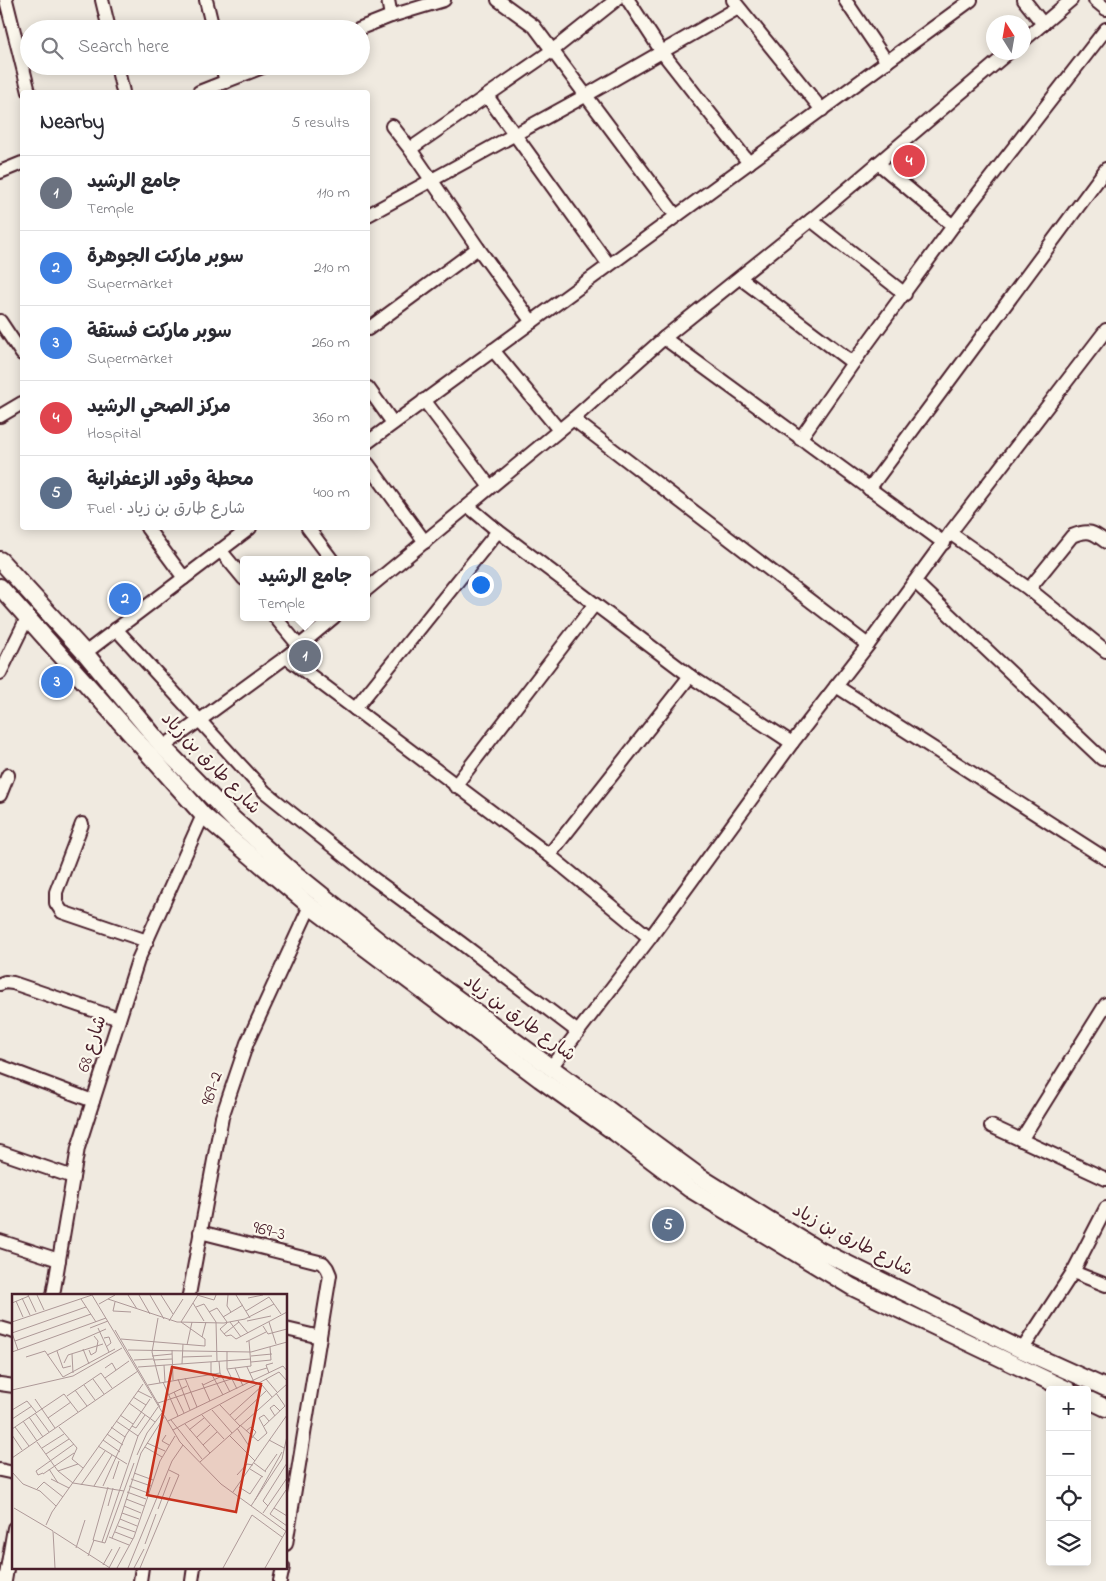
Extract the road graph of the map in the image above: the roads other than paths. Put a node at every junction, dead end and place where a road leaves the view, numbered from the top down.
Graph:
1 (6, 0) edge
2 (102, 0) edge
3 (206, 0) edge
4 (388, 0) edge
5 (444, 0) edge
6 (498, 0) edge
7 (616, 0) edge
8 (628, 0) edge
9 (845, 0) edge
10 (971, 0) edge
11 (1024, 0) edge
12 (1071, 0) edge
13 (1095, 0) edge
14 (736, 4) edge
15 (1106, 9) edge
16 (391, 16) junction
17 (107, 20) edge
18 (211, 20) edge
19 (370, 24) edge
20 (1043, 24) junction
21 (1106, 29) edge
22 (1031, 34) edge
23 (553, 50) junction
24 (662, 52) junction
25 (20, 56) edge
26 (1000, 60) edge
27 (887, 62) junction
28 (25, 75) edge
29 (120, 75) edge
30 (224, 75) edge
31 (243, 75) edge
32 (226, 82) junction
33 (28, 90) edge
34 (124, 90) edge
35 (204, 90) edge
36 (487, 96) junction
37 (585, 96) junction
38 (822, 110) junction
39 (392, 126) dead end
40 (514, 134) junction
41 (410, 150) junction
42 (749, 163) junction
43 (878, 163) junction
44 (20, 164) edge
45 (1106, 169) edge
46 (0, 172) edge
47 (430, 181) junction
48 (370, 215) edge
49 (676, 216) junction
50 (811, 220) junction
51 (952, 226) junction
52 (478, 248) junction
53 (609, 265) junction
54 (740, 278) junction
55 (904, 294) junction
56 (0, 321) edge
57 (532, 322) junction
58 (370, 328) edge
59 (1106, 330) edge
60 (664, 338) junction
61 (20, 349) edge
62 (493, 350) junction
63 (853, 363) junction
64 (370, 391) edge
65 (424, 400) junction
66 (20, 404) edge
67 (0, 416) edge
68 (573, 419) junction
69 (393, 423) junction
70 (559, 430) junction
71 (800, 439) junction
72 (370, 440) edge
73 (370, 467) edge
74 (490, 488) junction
75 (869, 489) junction
76 (468, 506) junction
77 (148, 530) edge
78 (246, 530) edge
79 (310, 530) edge
80 (498, 531) junction
81 (947, 538) junction
82 (425, 542) junction
83 (1106, 542) edge
84 (220, 550) junction
85 (329, 556) edge
86 (0, 560) edge
87 (240, 574) edge
88 (184, 578) junction
89 (915, 582) junction
90 (0, 587) edge
91 (370, 587) edge
92 (1029, 589) junction
93 (594, 605) junction
94 (27, 618) junction
95 (278, 621) edge
96 (329, 621) edge
97 (116, 629) junction
98 (868, 645) junction
99 (298, 646) junction
100 (1106, 651) edge
101 (84, 653) junction
102 (286, 657) junction
103 (0, 673) edge
104 (690, 676) junction
105 (836, 686) junction
106 (355, 709) junction
107 (199, 720) junction
108 (792, 743) junction
109 (163, 747) junction
110 (1102, 759) dead end
111 (8, 775) dead end
112 (455, 786) junction
113 (0, 796) edge
114 (203, 815) junction
115 (82, 824) dead end
116 (549, 855) junction
117 (1106, 859) edge
118 (310, 906) junction
119 (650, 938) junction
120 (147, 940) junction
121 (0, 984) edge
122 (1106, 1004) edge
123 (119, 1019) junction
124 (578, 1032) junction
125 (0, 1066) edge
126 (551, 1067) junction
127 (93, 1101) junction
128 (992, 1126) dead end
129 (1021, 1140) junction
130 (0, 1152) edge
131 (73, 1177) junction
132 (1106, 1179) edge
133 (1106, 1208) edge
134 (200, 1232) junction
135 (0, 1241) edge
136 (59, 1260) junction
137 (1073, 1272) junction
138 (1106, 1285) edge
139 (53, 1294) edge
140 (189, 1294) edge
141 (288, 1329) edge
142 (320, 1337) junction
143 (1022, 1350) junction
144 (1060, 1386) edge
145 (1106, 1388) edge
146 (1091, 1401) edge
147 (1106, 1408) edge
148 (288, 1532) edge
149 (12, 1533) edge
150 (4, 1555) edge
151 (142, 1568) edge
152 (194, 1568) edge
153 (282, 1568) edge
154 (5, 1581) edge
155 (140, 1581) edge
156 (192, 1581) edge
157 (280, 1581) edge

1 - 25 street
2 - 17 street
3 - 18 street
4 - 16 street
5 - 16 street
6 - 23 street
7 - 23 street
8 - 24 street
9 - 27 street
10 - 27 street
11 - 20 street
12 - 20 street
13 - 15 street
14 - 24 street
14 - 38 street
16 - 19 street
20 - 22 street
21 - 51 street
23 - 36 street
23 - 37 street
24 - 37 street
24 - 42 street
26 - 43 street
27 - 38 street
28 - 33 street
29 - 34 street
30 - 32 street
31 - 32 street
32 - 35 street
36 - 40 street
36 - 41 street
37 - 40 street
37 - 49 street
38 - 42 street
39 - 41 street
40 - 47 street
40 - 53 street
41 - 47 street
42 - 49 street
43 - 50 street
43 - 51 street
44 - 46 street
45 - 75 street
47 - 48 street
47 - 52 street
49 - 53 street
50 - 54 street
50 - 55 street
51 - 55 street
52 - 57 street
52 - 58 street
53 - 57 street
54 - 60 street
54 - 63 street
55 - 63 street
56 - 61 street
57 - 62 street
59 - 81 street
60 - 68 street
60 - 71 street
62 - 65 street
62 - 70 street
63 - 71 street
64 - 69 street
65 - 69 street
65 - 74 street
66 - 67 street
68 - 70 street
68 - 98 street
69 - 72 street
70 - 74 street
71 - 75 street
73 - 82 street
74 - 76 street
75 - 81 street
76 - 80 street
76 - 82 street
77 - 88 street
78 - 84 street
79 - 85 street
80 - 93 street
80 - 106 street
81 - 89 street
81 - 92 street
82 - 91 street
83 - 92 street
84 - 87 street
84 - 88 street
86 - 101 main road, شارع طارق بن زياد
88 - 97 street
89 - 98 street
89 - 110 street
90 - 94 main road, شارع طارق بن زياد
92 - 100 street
93 - 104 street
93 - 112 street
94 - 103 street
94 - 114 main road, شارع طارق بن زياد
95 - 99 street
96 - 99 street
97 - 101 street
97 - 107 street
98 - 105 street
99 - 102 street
101 - 109 main road, شارع طارق بن زياد
102 - 106 street
102 - 107 street
104 - 108 street
104 - 116 street
105 - 108 street
105 - 117 street
106 - 112 street
107 - 109 street
107 - 124 street
108 - 119 street
109 - 126 main road, شارع طارق بن زياد
111 - 113 street
112 - 116 street
114 - 118 main road, شارع طارق بن زياد
114 - 120 street, شارع 68
115 - 120 street
116 - 119 street
118 - 134 street, 969-2
118 - 144 main road, شارع طارق بن زياد
119 - 124 street
120 - 123 street, شارع 68
121 - 123 street
122 - 129 street
123 - 127 street, شارع 68
124 - 126 street
125 - 127 street
126 - 143 main road, شارع طارق بن زياد
127 - 131 street, شارع 68
128 - 129 street
129 - 132 street
130 - 131 street
131 - 136 street, شارع 68
133 - 137 street
134 - 140 street, 969-2
134 - 142 street, 969-3
135 - 136 street
136 - 139 street, شارع 68
137 - 138 street
137 - 143 street
141 - 142 street
142 - 148 street
143 - 145 main road, شارع طارق بن زياد
146 - 147 main road
149 - 150 street
150 - 154 street
151 - 155 street
152 - 156 street
153 - 157 street

